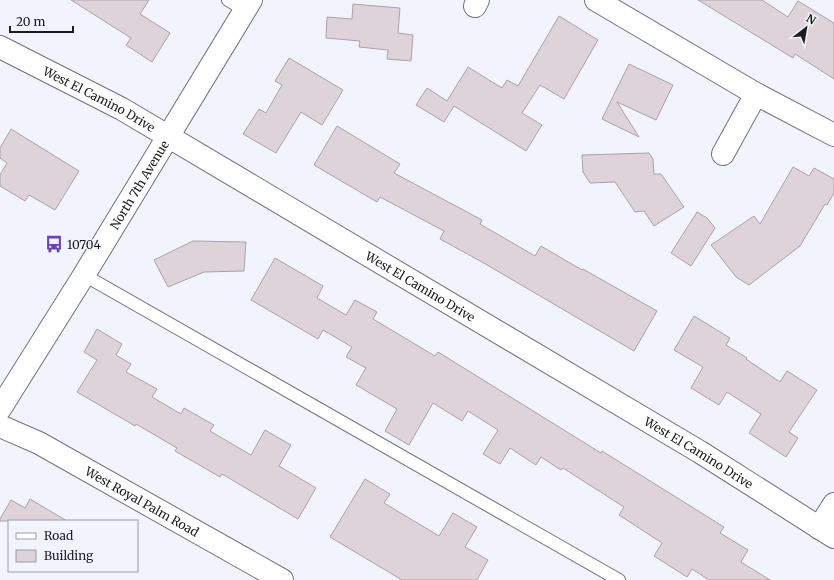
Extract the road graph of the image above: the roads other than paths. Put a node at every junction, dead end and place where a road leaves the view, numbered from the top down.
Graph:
1 (596, 0) edge
2 (241, 3) edge
3 (0, 47) edge
4 (756, 94) junction
5 (834, 135) edge
6 (167, 137) junction
7 (723, 154) dead end
8 (84, 275) junction
9 (0, 409) edge
10 (0, 426) edge
11 (834, 504) edge
12 (827, 533) edge
13 (282, 580) edge
14 (619, 580) edge

1 - 4 street
2 - 6 street, North 7th Avenue
3 - 6 street, West El Camino Drive
4 - 5 street
4 - 7 street
6 - 8 street, North 7th Avenue
6 - 12 street, West El Camino Drive
8 - 9 street, North 7th Avenue
8 - 14 lane
10 - 13 street, West Royal Palm Road
11 - 12 street

